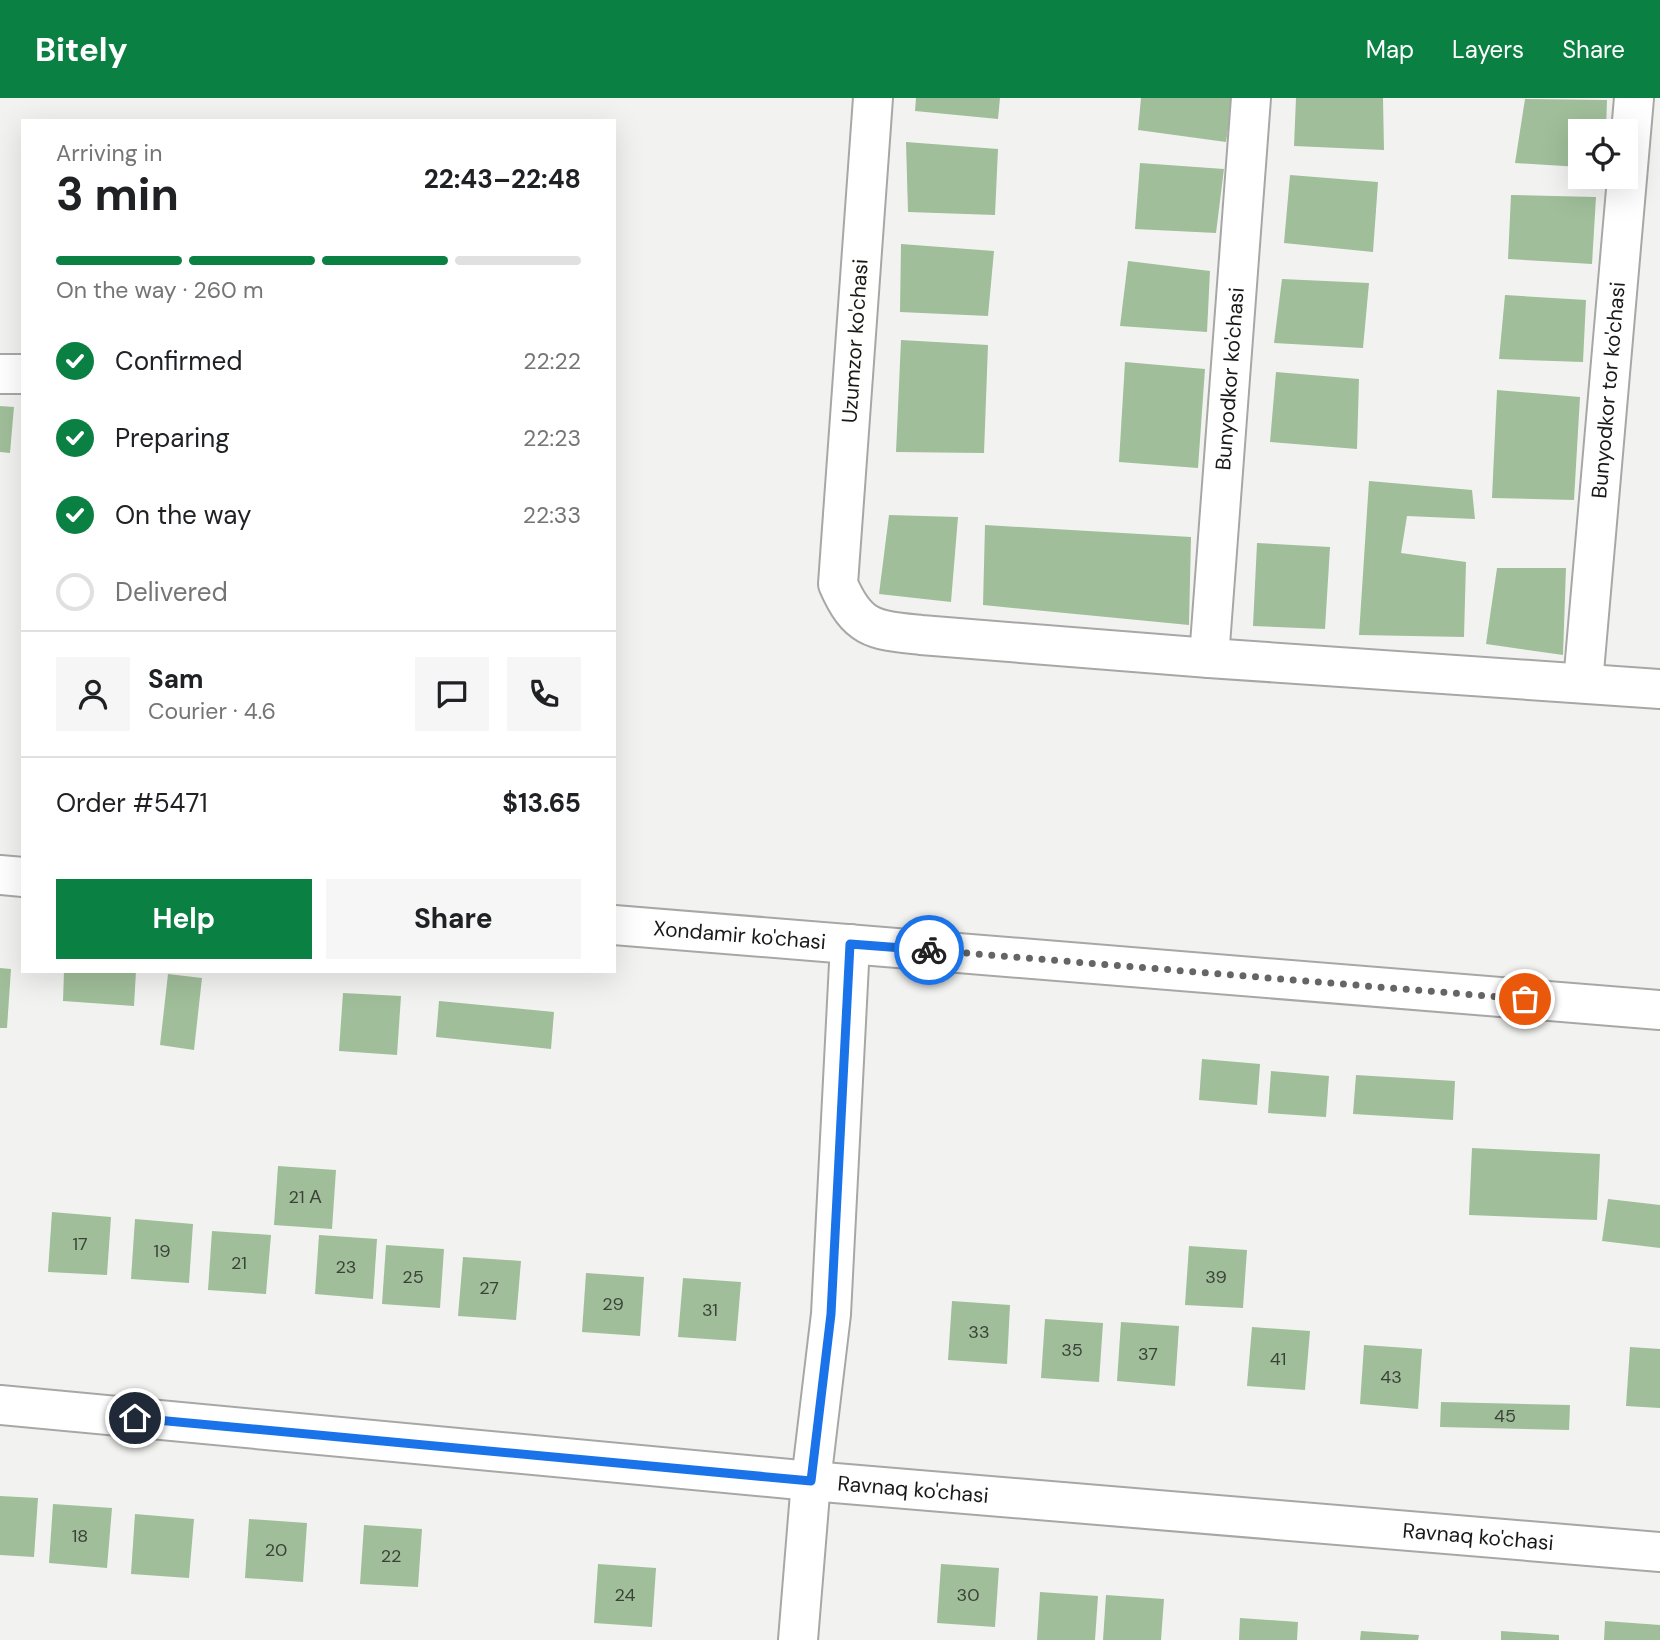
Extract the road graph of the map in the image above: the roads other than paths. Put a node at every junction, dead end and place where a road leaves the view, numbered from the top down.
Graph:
1 (873, 98) edge
2 (1251, 98) edge
3 (1634, 98) edge
4 (0, 374) edge
5 (21, 374) edge
6 (1209, 659) junction
7 (1583, 683) junction
8 (1660, 689) edge
9 (0, 875) edge
10 (21, 877) edge
11 (616, 925) edge
12 (850, 944) junction
13 (1660, 1010) edge
14 (0, 1405) edge
15 (811, 1481) junction
16 (1660, 1552) edge
17 (798, 1640) edge

1 - 6 street, Uzumzor ko'chasi
2 - 6 street, Bunyodkor ko'chasi
3 - 7 street, Bunyodkor tor ko'chasi
4 - 5 street
6 - 7 street
7 - 8 street
9 - 10 street
11 - 12 street, Xondamir ko'chasi
12 - 13 street, Xondamir ko'chasi
12 - 15 street
14 - 15 street, Ravnaq ko'chasi
15 - 16 street, Ravnaq ko'chasi
15 - 17 street

